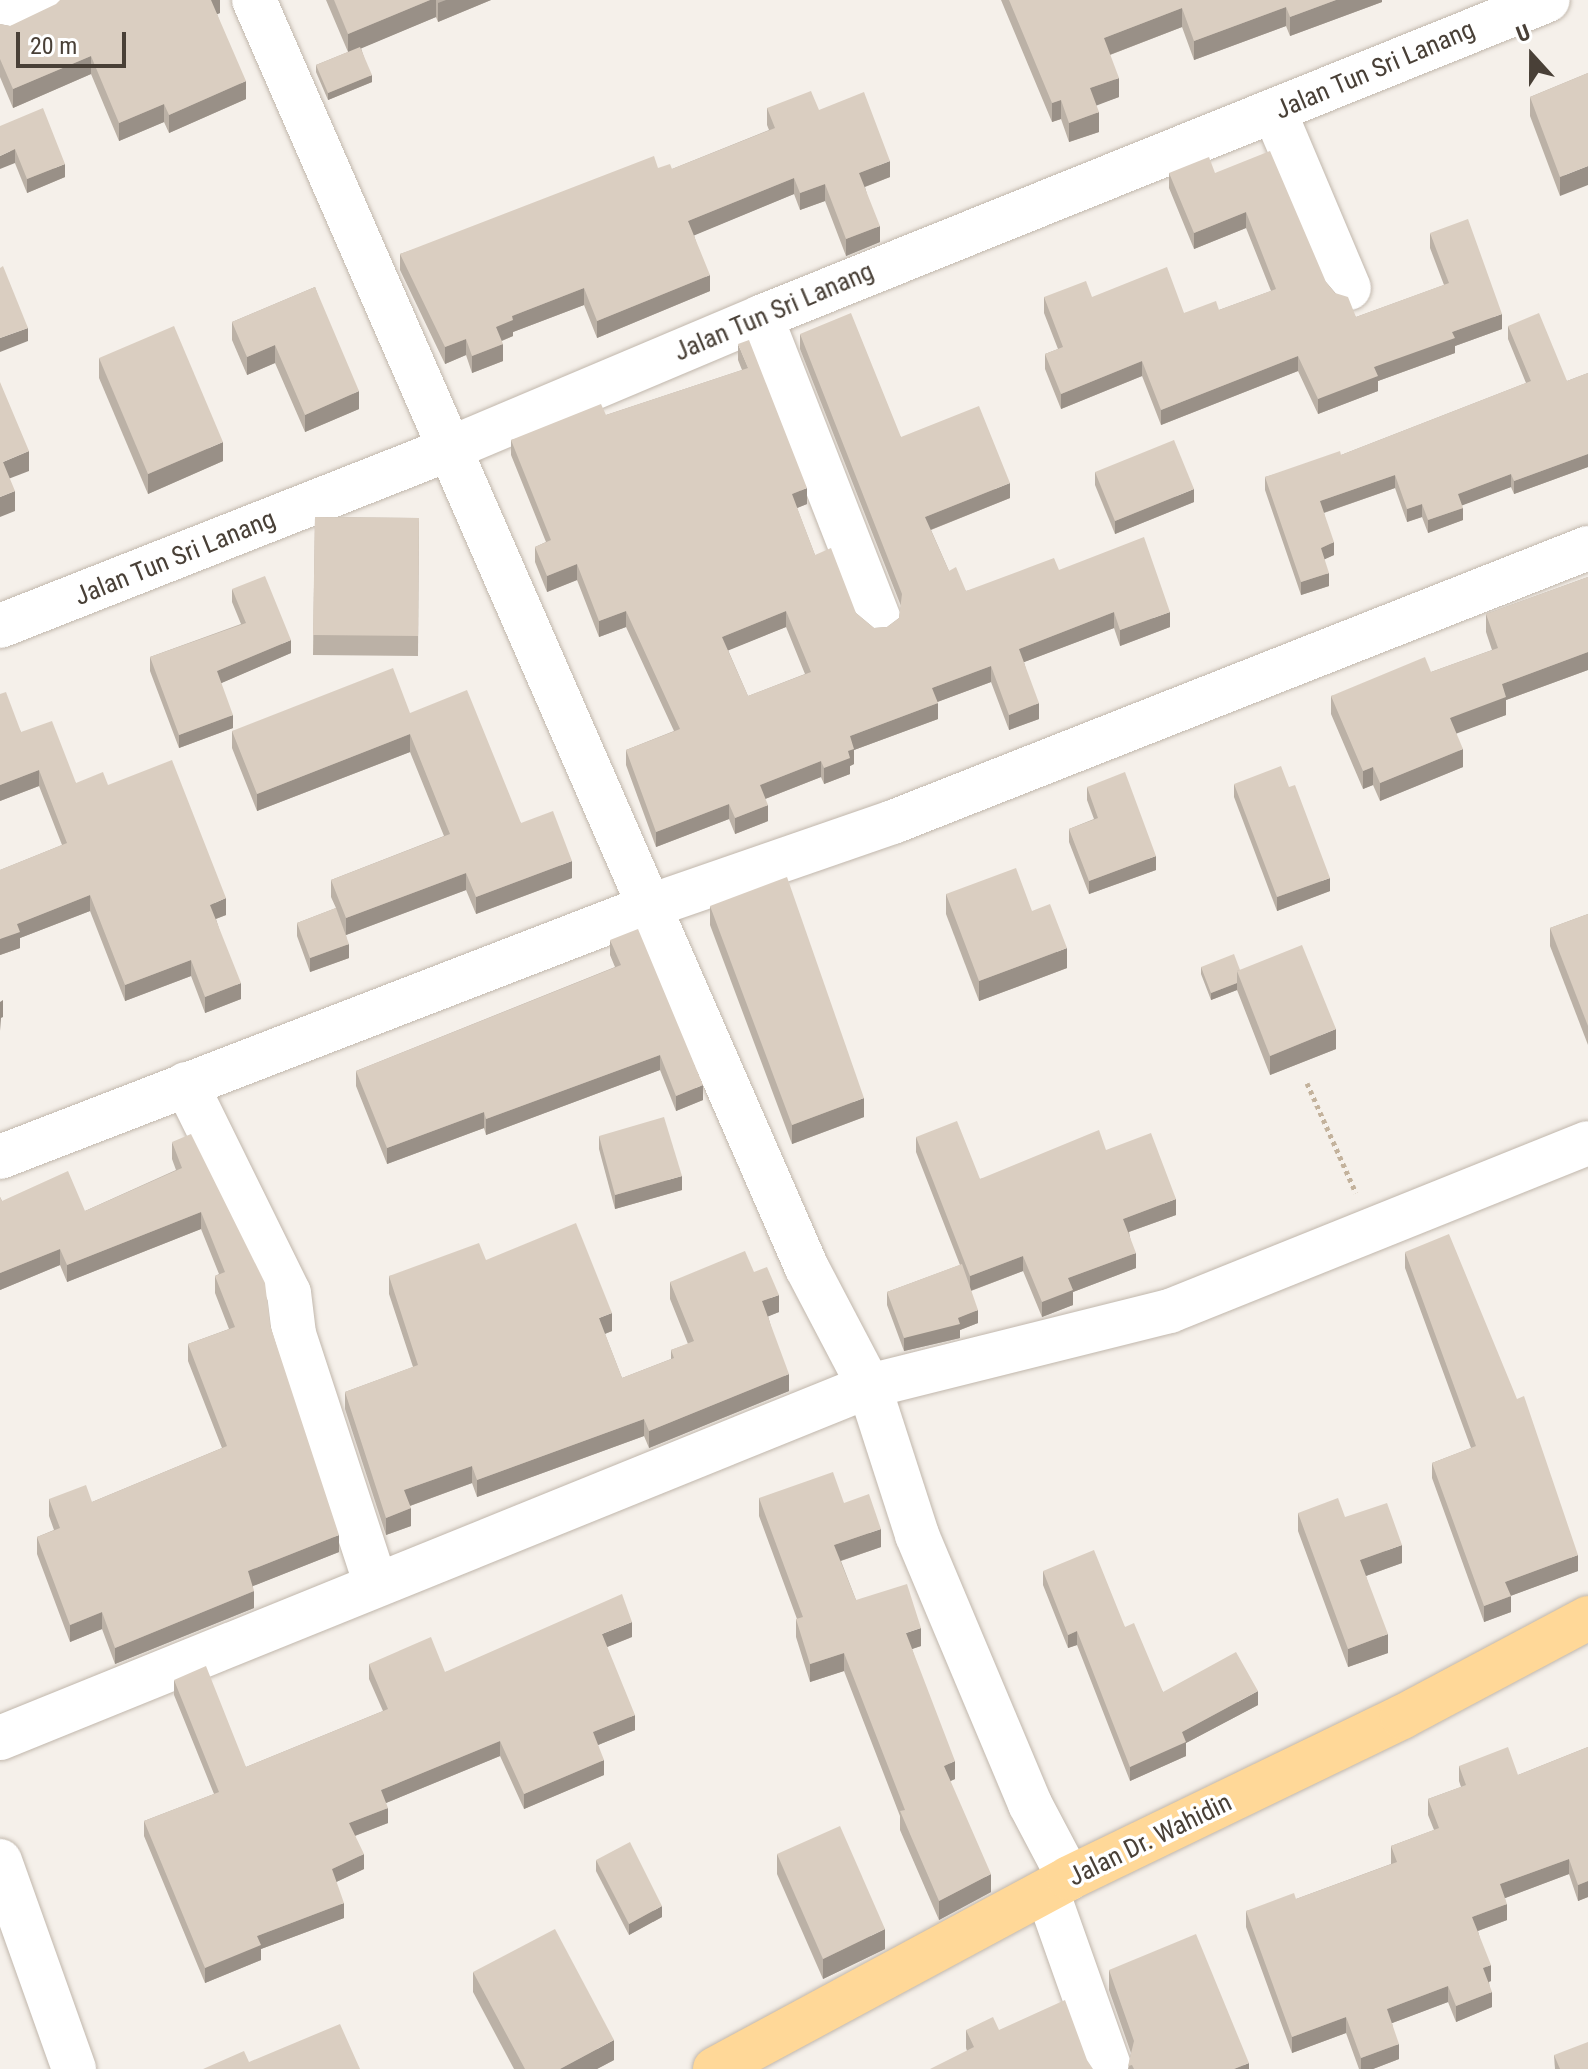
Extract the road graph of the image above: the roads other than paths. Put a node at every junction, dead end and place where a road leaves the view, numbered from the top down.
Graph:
1 (46, 0) edge
2 (254, 0) edge
3 (1548, 0) edge
4 (0, 21) edge
5 (1275, 113) junction
6 (1349, 288) dead end
7 (761, 317) junction
8 (449, 449) junction
9 (1588, 548) edge
10 (879, 619) dead end
11 (0, 626) edge
12 (653, 905) junction
13 (186, 1084) junction
14 (1588, 1143) edge
15 (0, 1157) edge
16 (869, 1386) junction
17 (376, 1585) junction
18 (1588, 1618) edge
19 (0, 1738) edge
20 (0, 1861) edge
21 (1058, 1885) junction
22 (730, 2066) edge
23 (74, 2069) edge
24 (1110, 2069) edge

1 - 4 street
2 - 8 street
3 - 5 street, Jalan Tun Sri Lanang
5 - 6 street
5 - 7 street, Jalan Tun Sri Lanang
7 - 8 street, Jalan Tun Sri Lanang
7 - 10 street
8 - 11 street, Jalan Tun Sri Lanang
8 - 12 street
9 - 12 street
12 - 13 street
12 - 16 street
13 - 15 street
13 - 17 street
14 - 16 street
16 - 17 street
16 - 21 street
17 - 19 street
18 - 21 main road, Jalan Dr. Wahidin
20 - 23 street
21 - 22 main road, Jalan Dr. Wahidin
21 - 24 street

